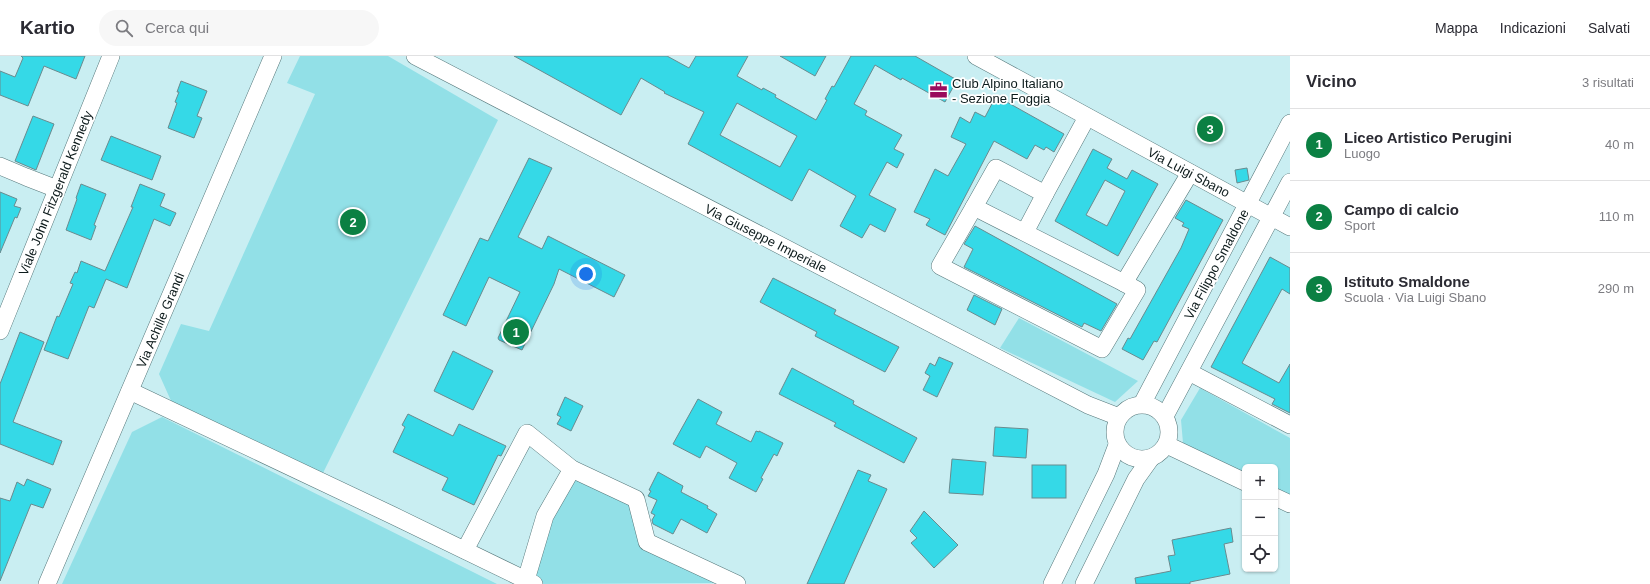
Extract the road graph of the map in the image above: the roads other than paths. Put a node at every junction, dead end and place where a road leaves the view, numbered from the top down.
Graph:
1 (111, 56) edge
2 (273, 56) edge
3 (415, 56) edge
4 (976, 56) edge
5 (1087, 117) junction
6 (1290, 123) edge
7 (0, 166) edge
8 (1190, 172) junction
9 (1290, 182) edge
10 (57, 189) junction
11 (1045, 194) junction
12 (1248, 204) junction
13 (974, 207) junction
14 (1271, 217) junction
15 (1290, 227) edge
16 (1025, 232) junction
17 (1124, 283) junction
18 (0, 331) edge
19 (1189, 372) junction
20 (130, 391) junction
21 (1142, 404) junction
22 (1165, 416) junction
23 (1119, 417) junction
24 (1290, 425) edge
25 (1117, 445) junction
26 (1167, 445) junction
27 (1151, 458) junction
28 (572, 469) junction
29 (1242, 481) edge
30 (1278, 498) edge
31 (1290, 504) edge
32 (465, 550) junction
33 (530, 582) edge
34 (47, 584) edge
35 (734, 584) edge
36 (1052, 584) edge
37 (1084, 584) edge

1 - 10 street, Viale John Fitzgerald Kennedy
2 - 20 street, Via Achille Grandi
3 - 23 street, Via Giuseppe Imperiale
4 - 5 street, Via Luigi Sbano
5 - 8 street, Via Luigi Sbano
5 - 11 street
6 - 12 street, Via Filippo Smaldone
7 - 10 street
8 - 12 street, Via Luigi Sbano
8 - 17 street
9 - 14 street, Via Filippo Smaldone
10 - 18 street, Viale John Fitzgerald Kennedy
11 - 13 street
11 - 16 street
12 - 14 street, Via Luigi Sbano
12 - 21 street, Via Filippo Smaldone
13 - 16 street
13 - 17 street
14 - 15 street, Via Luigi Sbano
14 - 19 street, Via Filippo Smaldone
16 - 17 street
19 - 22 street, Via Filippo Smaldone
19 - 24 street
20 - 32 street
20 - 34 street, Via Achille Grandi
21 - 22 street
21 - 23 street
22 - 26 street
23 - 25 street
25 - 27 street
25 - 36 street
26 - 27 street
26 - 29 street
27 - 37 street
28 - 32 street
28 - 33 street
28 - 35 street
30 - 31 street
32 - 33 street

